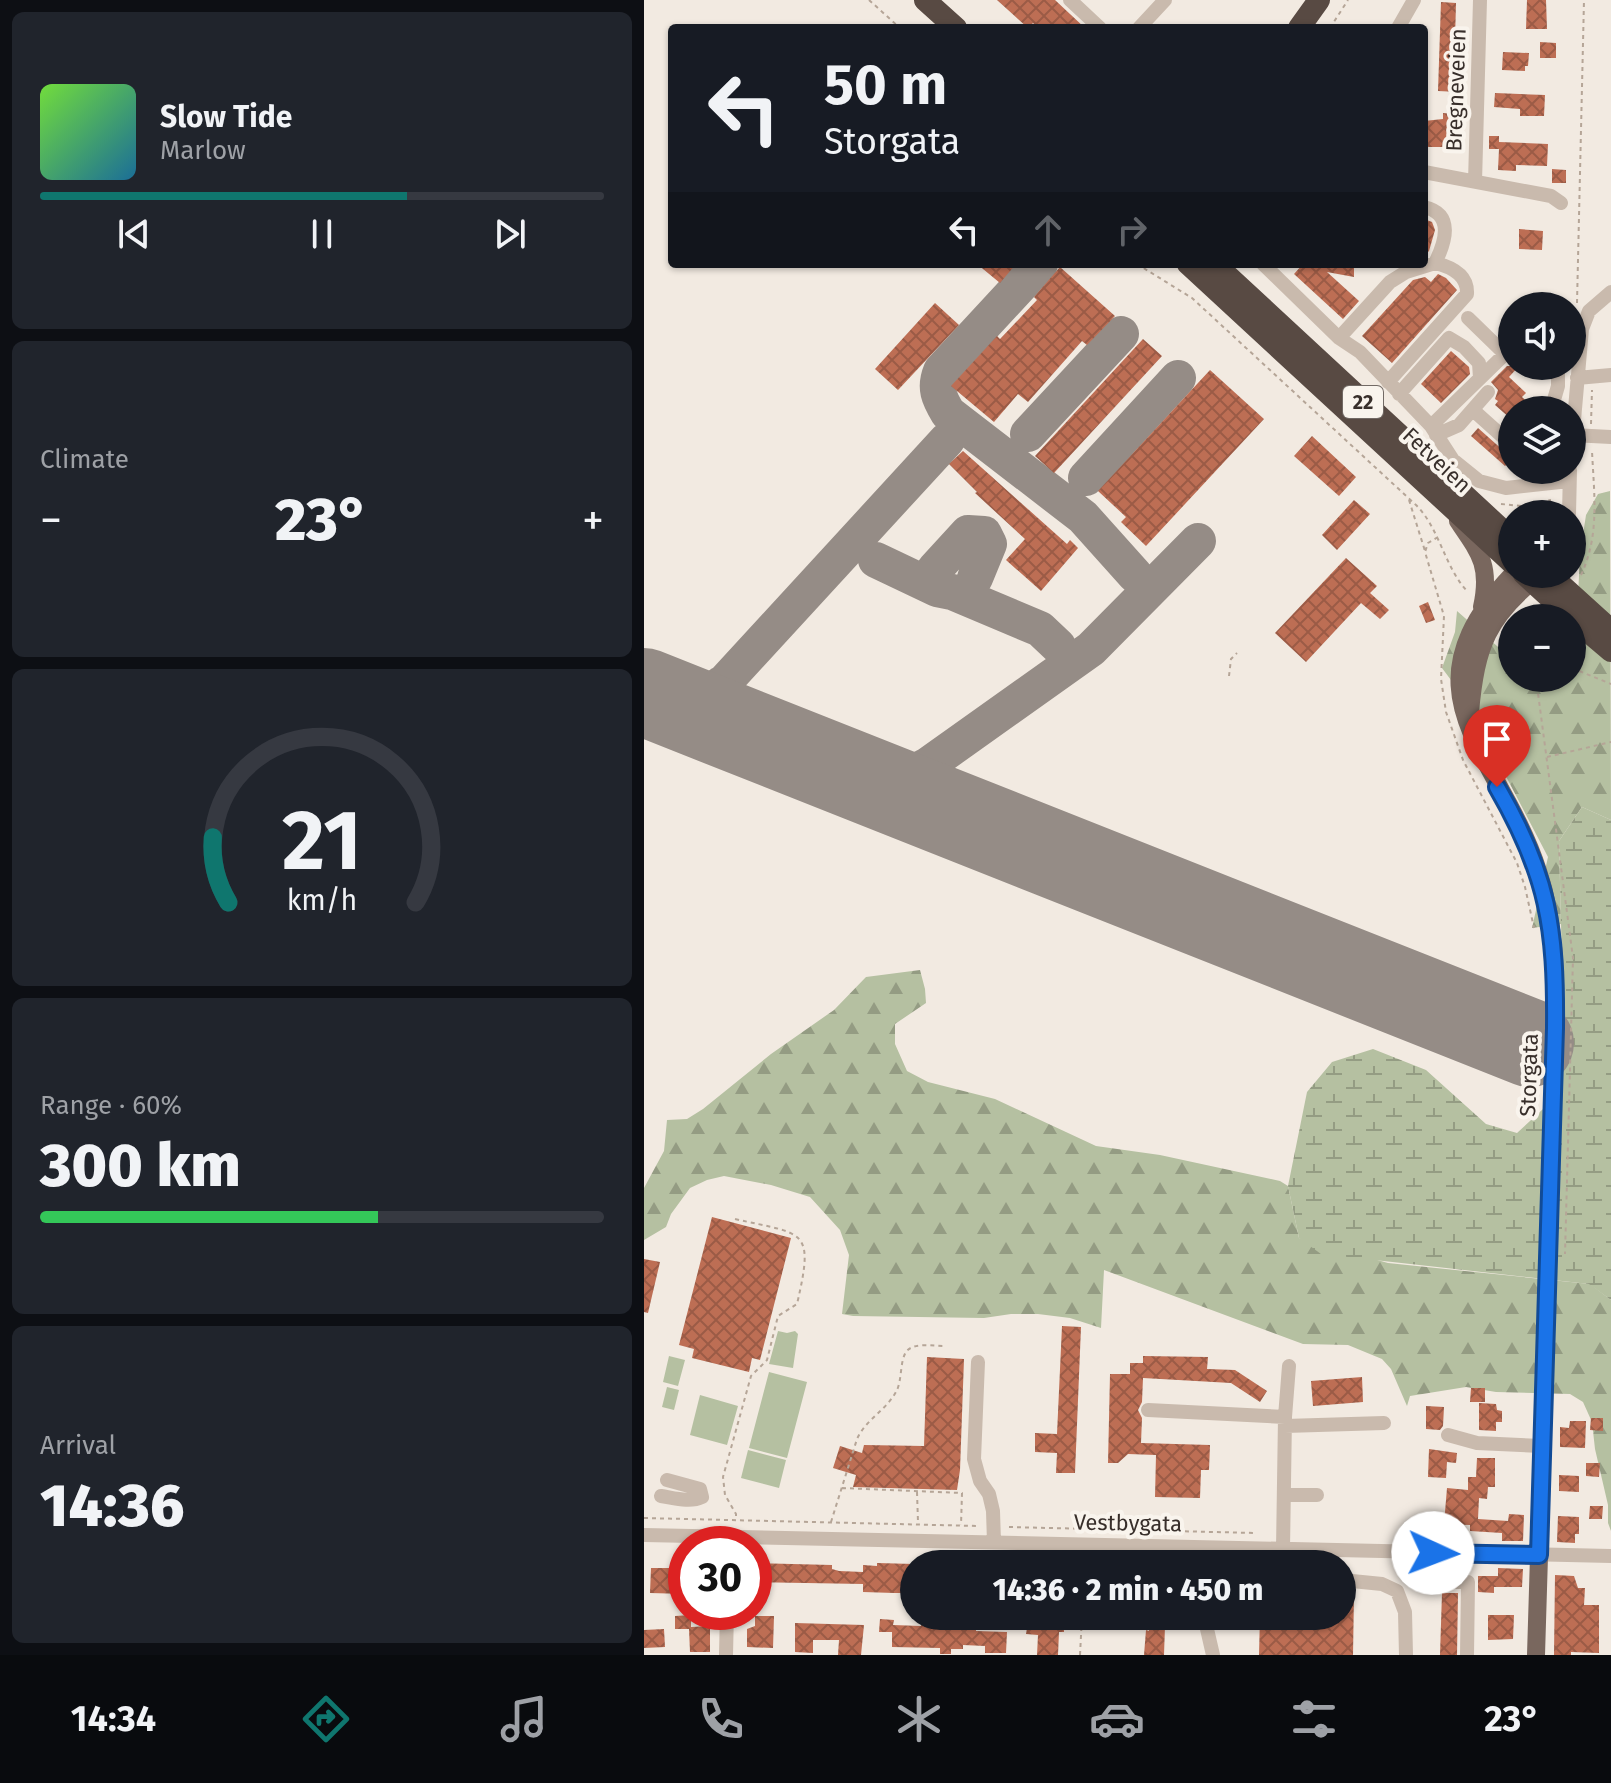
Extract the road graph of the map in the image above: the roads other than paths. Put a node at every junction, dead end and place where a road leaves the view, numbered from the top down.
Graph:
1 (925, 0) edge
2 (1070, 0) edge
3 (1165, 0) edge
4 (1319, 0) edge
5 (1332, 0) edge
6 (1414, 0) edge
7 (1480, 0) edge
8 (952, 24) edge
9 (1096, 24) edge
10 (1143, 24) edge
11 (1302, 24) edge
12 (1317, 24) edge
13 (1400, 24) edge
14 (1428, 173) edge
15 (1475, 182) junction
16 (1561, 203) dead end
17 (1428, 208) edge
18 (1435, 263) junction
19 (1428, 265) edge
20 (1192, 268) edge
21 (1219, 268) edge
22 (1267, 268) edge
23 (1419, 268) edge
24 (1611, 292) edge
25 (1468, 318) dead end
26 (1586, 318) edge
27 (1339, 338) junction
28 (1611, 375) edge
29 (1586, 377) edge
30 (1480, 378) junction
31 (1388, 382) junction
32 (1488, 392) dead end
33 (1399, 394) junction
34 (1473, 410) junction
35 (1434, 430) junction
36 (1498, 432) edge
37 (1586, 436) edge
38 (1611, 437) edge
39 (1542, 484) edge
40 (1447, 505) junction
41 (1498, 526) edge
42 (1498, 551) edge
43 (1514, 588) edge
44 (1521, 588) edge
45 (1544, 588) edge
46 (1551, 588) edge
47 (1559, 604) edge
48 (1481, 612) junction
49 (1586, 630) edge
50 (1611, 630) edge
51 (1611, 651) edge
52 (1469, 723) junction
53 (978, 1362) dead end
54 (1289, 1366) dead end
55 (1148, 1410) dead end
56 (1285, 1422) junction
57 (1384, 1423) dead end
58 (1448, 1435) dead end
59 (1541, 1446) junction
60 (667, 1480) dead end
61 (1284, 1495) junction
62 (1317, 1495) dead end
63 (661, 1496) dead end
64 (644, 1535) edge
65 (668, 1537) edge
66 (772, 1541) edge
67 (994, 1542) junction
68 (1283, 1542) junction
69 (1539, 1555) junction
70 (1611, 1556) edge
71 (1356, 1581) edge
72 (1433, 1582) dead end
73 (727, 1630) edge
74 (1207, 1630) edge
75 (726, 1655) edge
76 (1213, 1655) edge
77 (1406, 1655) edge
78 (1467, 1655) edge
79 (1536, 1655) edge

1 - 8 highway
2 - 9 street
3 - 10 street
4 - 11 highway
5 - 12 highway
6 - 13 street
7 - 15 street, Bregneveien
14 - 15 street, Bregneveien
15 - 16 street, Bregneveien
17 - 18 street
18 - 19 street
18 - 31 street
20 - 40 highway, Fetveien / 22
21 - 41 highway, Fetveien / 22
22 - 27 street
23 - 27 street
24 - 26 street
25 - 30 street
27 - 31 street
28 - 29 street
30 - 33 street
30 - 35 street
31 - 33 street
32 - 34 street
33 - 35 street
34 - 35 street
34 - 36 street
35 - 39 street
37 - 38 street
40 - 42 highway, Fetveien / 22
40 - 48 main road
43 - 48 main road, Storgata
44 - 52 main road, Storgata
45 - 47 highway
46 - 50 highway
48 - 52 main road, Storgata
49 - 51 highway
52 - 59 main road, Storgata
53 - 67 street
54 - 56 street
55 - 56 street
56 - 57 street
56 - 61 street
58 - 59 street
59 - 69 main road, Storgata
60 - 63 street
61 - 62 street
61 - 68 street
64 - 65 street, Vestbygata
66 - 67 street, Vestbygata
67 - 68 street, Vestbygata
68 - 69 street, Vestbygata
69 - 70 street, Vestbygata
69 - 79 main road, Storgata
71 - 77 street
72 - 78 street
73 - 75 street
74 - 76 street

